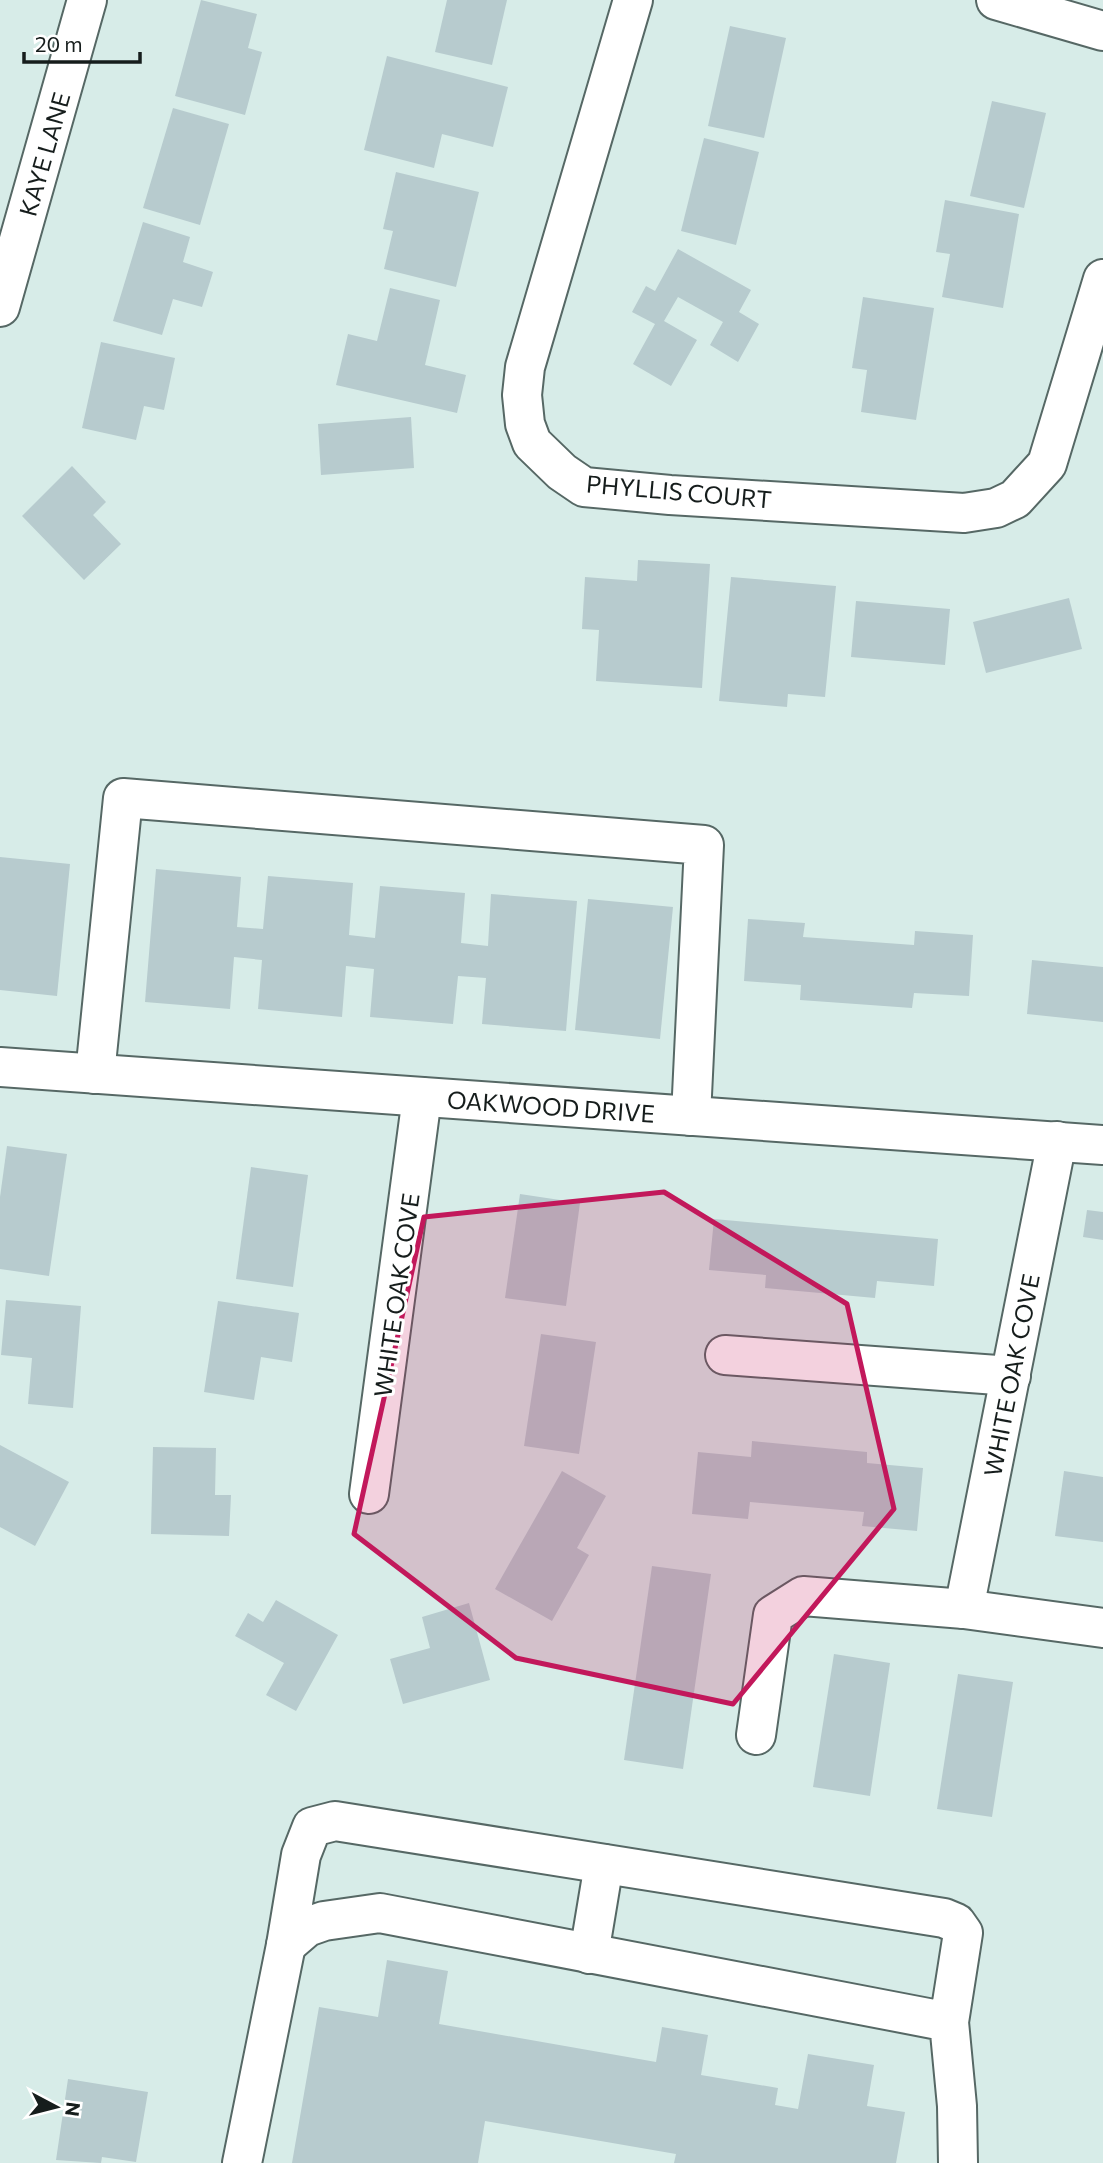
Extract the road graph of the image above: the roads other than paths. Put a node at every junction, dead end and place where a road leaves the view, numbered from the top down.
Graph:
1 (87, 0) edge
2 (633, 0) edge
3 (996, 0) edge
4 (1103, 31) edge
5 (1103, 279) edge
6 (0, 307) edge
7 (0, 1067) edge
8 (95, 1074) junction
9 (422, 1097) junction
10 (691, 1116) junction
11 (1057, 1142) junction
12 (1103, 1145) edge
13 (725, 1355) dead end
14 (1011, 1376) junction
15 (369, 1494) dead end
16 (964, 1609) junction
17 (1103, 1628) edge
18 (756, 1735) dead end
19 (604, 1864) junction
20 (286, 1945) junction
21 (589, 1954) junction
22 (949, 2022) junction
23 (242, 2163) edge
24 (958, 2163) edge

1 - 6 street, KAYE LANE
2 - 5 street, PHYLLIS COURT
3 - 4 street
7 - 8 street, OAKWOOD DRIVE
8 - 9 street, OAKWOOD DRIVE
8 - 10 street
9 - 10 street, OAKWOOD DRIVE
9 - 15 street, WHITE OAK COVE
10 - 11 street, OAKWOOD DRIVE
11 - 12 street, OAKWOOD DRIVE
11 - 14 street, WHITE OAK COVE
13 - 14 street
14 - 16 street, WHITE OAK COVE
16 - 17 street
16 - 18 street
19 - 20 street
19 - 21 street
19 - 22 street
20 - 21 street
20 - 23 street
21 - 22 street
22 - 24 street

